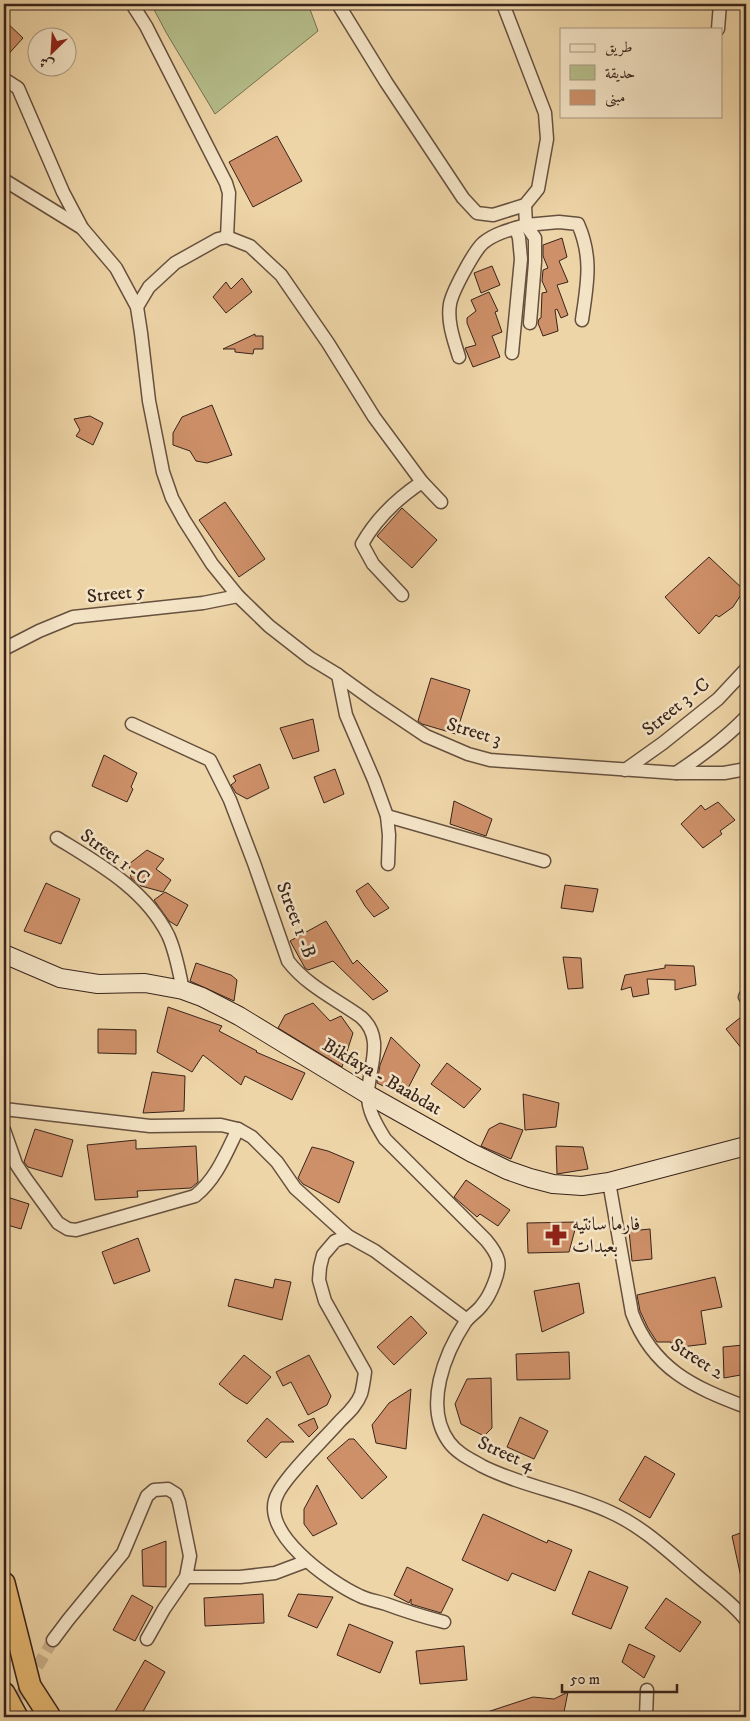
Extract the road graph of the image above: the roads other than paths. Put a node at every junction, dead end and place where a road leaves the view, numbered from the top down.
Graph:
1 (132, 4) edge
2 (338, 4) edge
3 (503, 4) edge
4 (720, 4) edge
5 (718, 28) edge
6 (4, 79) edge
7 (4, 180) edge
8 (525, 205) junction
9 (521, 226) junction
10 (82, 228) junction
11 (227, 237) junction
12 (136, 308) junction
13 (582, 320) dead end
14 (530, 323) dead end
15 (512, 353) dead end
16 (459, 357) dead end
17 (422, 482) junction
18 (441, 502) dead end
19 (402, 595) dead end
20 (238, 596) junction
21 (4, 649) edge
22 (746, 669) edge
23 (338, 675) junction
24 (746, 718) edge
25 (132, 724) dead end
26 (746, 769) edge
27 (625, 770) junction
28 (676, 773) junction
29 (387, 816) junction
30 (57, 838) dead end
31 (544, 861) dead end
32 (388, 864) dead end
33 (4, 954) edge
34 (183, 990) junction
35 (367, 1094) junction
36 (4, 1109) edge
37 (238, 1129) junction
38 (4, 1130) edge
39 (746, 1146) edge
40 (609, 1182) junction
41 (348, 1236) junction
42 (467, 1320) junction
43 (746, 1407) edge
44 (308, 1561) junction
45 (186, 1577) junction
46 (4, 1583) edge
47 (746, 1620) edge
48 (444, 1622) dead end
49 (148, 1639) dead end
50 (53, 1640) tunnel mouth
51 (648, 1690) dead end
52 (4, 1693) edge
53 (17, 1717) edge
54 (50, 1717) edge
55 (646, 1717) edge

1 - 11 street
2 - 8 street
3 - 8 street
4 - 5 street
6 - 10 street
7 - 10 street
8 - 9 street
9 - 13 street
9 - 14 street
9 - 15 street
9 - 16 street
10 - 12 street, Street 3
11 - 12 street
11 - 17 street
12 - 20 street, Street 3
17 - 18 street
17 - 19 street
20 - 21 street, Street 5
20 - 23 street, Street 3
22 - 27 street, Street 3 -C
23 - 27 street, Street 3
23 - 29 street
24 - 28 street
25 - 35 street, Street 1 -B
26 - 28 street, Street 3
27 - 28 street, Street 3
29 - 31 street
29 - 32 street
30 - 34 street, Street 1 -C
33 - 34 main road, Bikfaya - Baabdat
34 - 35 main road, Bikfaya - Baabdat
35 - 40 main road, Bikfaya - Baabdat
35 - 42 street, Street 4
36 - 37 street
37 - 38 street
37 - 41 street
39 - 40 main road, Bikfaya - Baabdat
40 - 43 street, Street 2
41 - 42 street
41 - 44 street
42 - 47 street, Street 4
44 - 45 street
44 - 48 street
45 - 49 street
45 - 50 street
46 - 54 highway
51 - 55 street
52 - 53 highway

